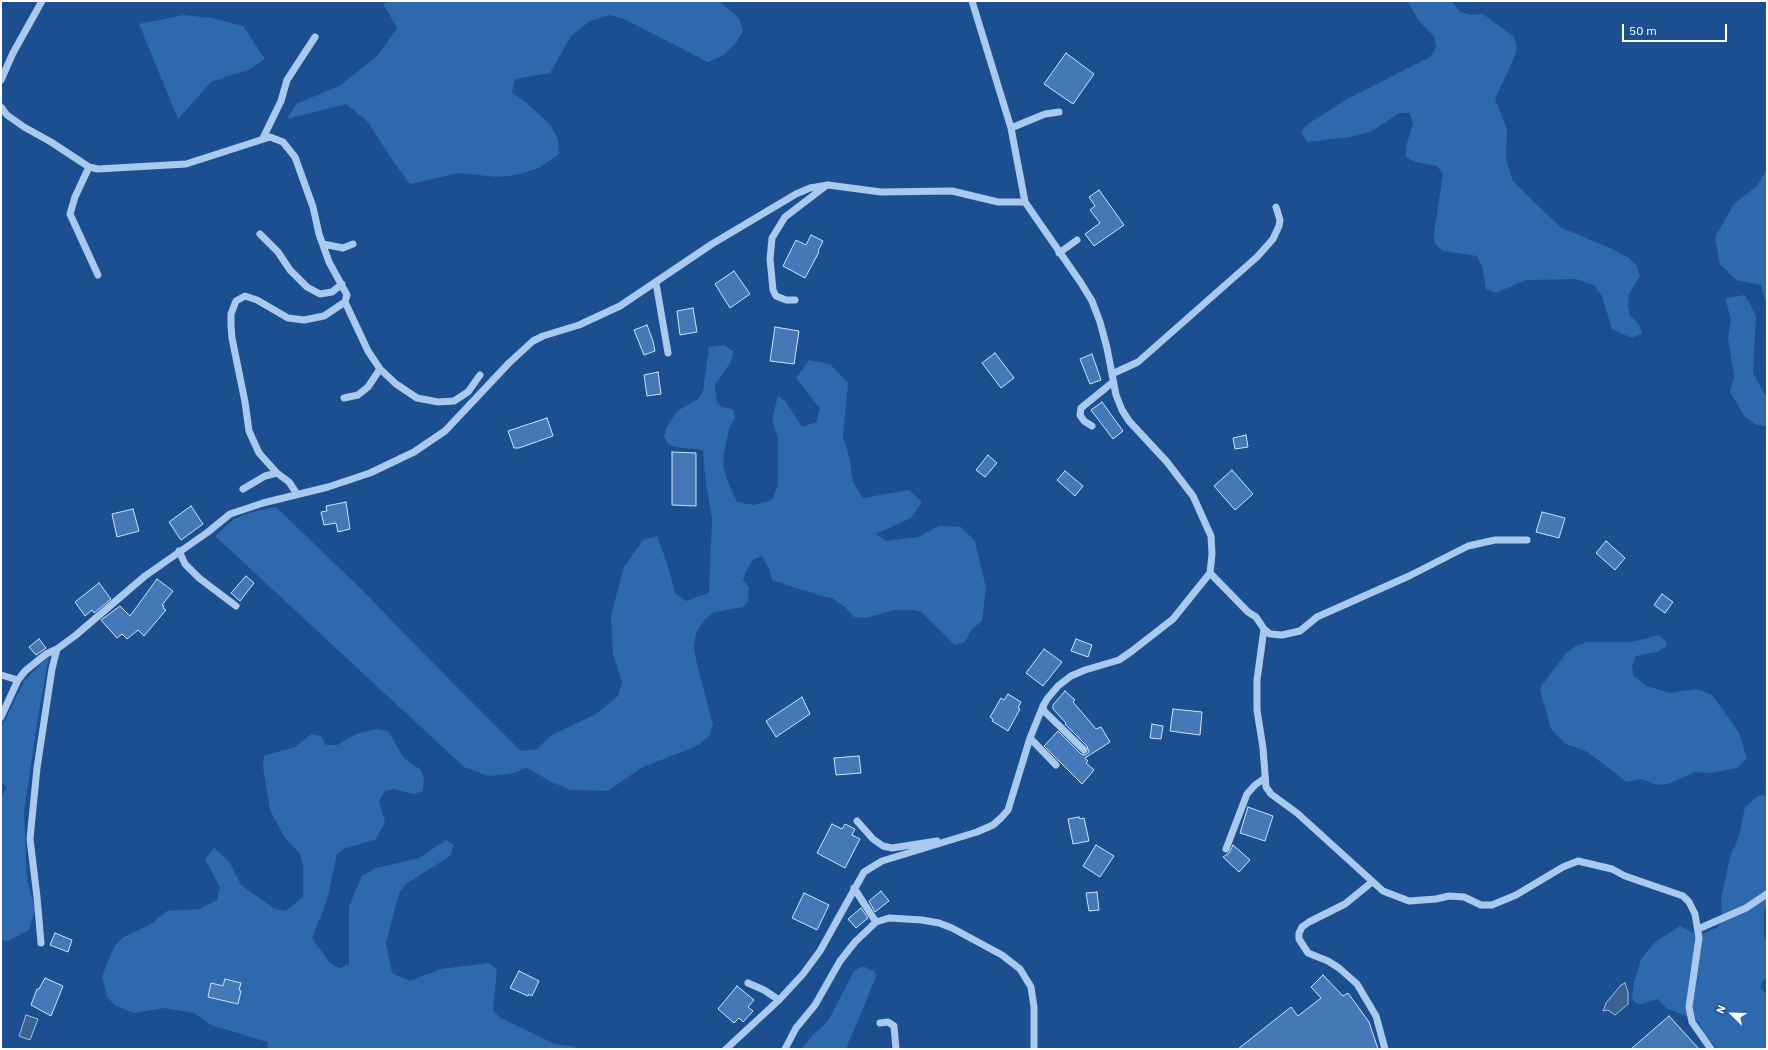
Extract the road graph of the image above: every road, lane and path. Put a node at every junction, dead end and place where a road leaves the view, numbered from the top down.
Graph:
1 (42, 1) edge
2 (972, 1) edge
3 (315, 37) dead end
4 (1, 80) edge
5 (1, 107) edge
6 (1059, 112) dead end
7 (1011, 128) junction
8 (263, 138) junction
9 (89, 167) junction
10 (828, 185) junction
11 (1025, 202) junction
12 (1276, 207) dead end
13 (260, 234) dead end
14 (1077, 240) dead end
15 (323, 244) junction
16 (353, 244) dead end
17 (1059, 253) junction
18 (98, 275) dead end
19 (656, 283) junction
20 (342, 284) junction
21 (795, 300) dead end
22 (346, 302) junction
23 (668, 353) dead end
24 (380, 369) junction
25 (1112, 374) junction
26 (480, 375) dead end
27 (1114, 382) junction
28 (344, 398) dead end
29 (1092, 426) dead end
30 (277, 473) junction
31 (243, 489) dead end
32 (297, 494) junction
33 (1527, 540) dead end
34 (179, 551) junction
35 (1210, 573) junction
36 (236, 606) dead end
37 (1264, 629) junction
38 (57, 649) junction
39 (1, 674) edge
40 (18, 680) junction
41 (1042, 706) junction
42 (1, 716) edge
43 (1030, 738) junction
44 (1084, 750) dead end
45 (1056, 765) dead end
46 (1265, 778) junction
47 (857, 821) dead end
48 (953, 840) junction
49 (1226, 849) dead end
50 (1372, 882) junction
51 (854, 888) junction
52 (1767, 894) edge
53 (876, 922) junction
54 (1698, 929) junction
55 (41, 943) dead end
56 (748, 983) dead end
57 (779, 1000) junction
58 (880, 1022) dead end
59 (726, 1049) edge
60 (785, 1049) edge
61 (896, 1049) edge
62 (1034, 1049) edge
63 (1386, 1049) edge
64 (1711, 1049) edge

1 - 4 street
2 - 7 street
3 - 8 street
5 - 9 street
6 - 7 street
7 - 11 street
8 - 9 street
8 - 15 street
9 - 18 street
10 - 11 street
10 - 19 street
10 - 21 street
11 - 17 street
12 - 25 street
13 - 20 street
14 - 17 street
15 - 16 street
15 - 20 street
17 - 25 street
19 - 23 street
19 - 32 street
20 - 22 street
22 - 24 street
22 - 30 street
24 - 26 street
24 - 28 street
25 - 27 street
27 - 29 street
27 - 35 street
30 - 31 street
30 - 32 street
32 - 34 street
33 - 37 street
34 - 36 street
34 - 38 street
35 - 37 street
35 - 41 street
37 - 46 street
38 - 40 street
38 - 55 street
39 - 40 street
40 - 42 street
41 - 43 street
41 - 44 street
43 - 45 street
43 - 48 street
46 - 49 street
46 - 50 street
47 - 48 street
48 - 51 street
50 - 54 street
50 - 63 street
51 - 53 street
51 - 57 street
52 - 54 street
53 - 60 street
53 - 62 street
54 - 64 street
56 - 57 street
57 - 59 street
58 - 61 street

